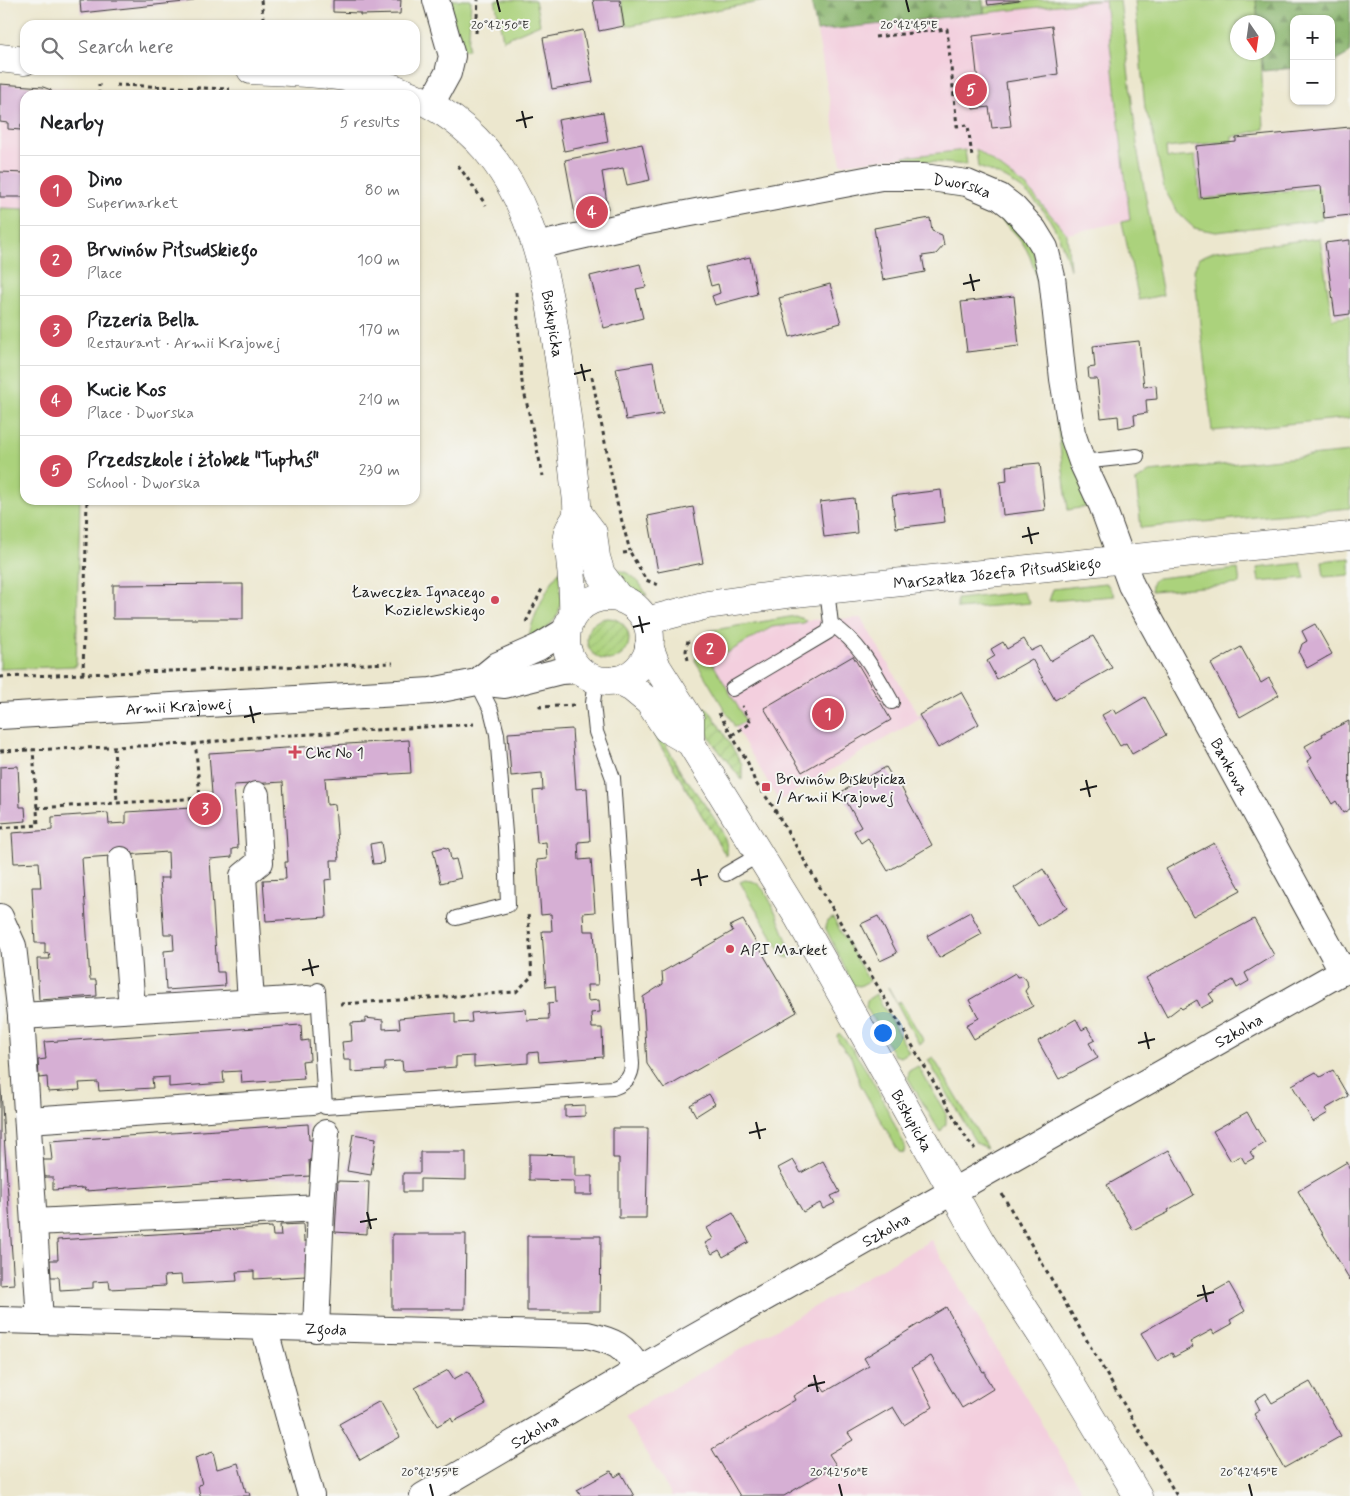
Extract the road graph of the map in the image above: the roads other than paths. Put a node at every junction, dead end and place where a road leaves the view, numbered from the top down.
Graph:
1 (436, 0) edge
2 (0, 58) edge
3 (20, 60) edge
4 (332, 75) edge
5 (332, 75) edge
6 (245, 80) edge
7 (396, 90) edge
8 (420, 98) edge
9 (420, 100) edge
10 (536, 246) junction
11 (1137, 456) dead end
12 (1082, 462) junction
13 (578, 513) junction
14 (1350, 536) edge
15 (1122, 560) junction
16 (827, 590) junction
17 (619, 598) junction
18 (570, 622) junction
19 (831, 624) junction
20 (647, 634) junction
21 (597, 676) junction
22 (477, 682) junction
23 (732, 689) road end
24 (892, 702) dead end
25 (0, 716) edge
26 (690, 742) junction
27 (256, 795) dead end
28 (759, 855) junction
29 (121, 860) dead end
30 (726, 874) dead end
31 (0, 917) edge
32 (456, 918) dead end
33 (1346, 969) edge
34 (314, 998) joint
35 (251, 1002) junction
36 (132, 1009) junction
37 (21, 1016) junction
38 (313, 1101) dead end
39 (28, 1120) junction
40 (326, 1133) dead end
41 (952, 1193) junction
42 (321, 1208) junction
43 (34, 1222) junction
44 (0, 1320) edge
45 (40, 1321) junction
46 (264, 1328) junction
47 (316, 1329) junction
48 (639, 1370) junction
49 (311, 1496) edge
50 (423, 1496) edge
51 (1138, 1496) edge

1 - 8 street
2 - 3 main road
4 - 6 main road, Biskupicka
5 - 7 main road, Biskupicka
9 - 10 main road, Biskupicka
10 - 12 street, Dworska
10 - 13 main road, Biskupicka
11 - 12 lane
12 - 15 street, Dworska
13 - 17 main road, Biskupicka
13 - 18 main road
14 - 15 main road, Marszałka Józefa Piłsudskiego
15 - 16 main road, Marszałka Józefa Piłsudskiego
15 - 33 street, Bankowa
16 - 19 lane
16 - 20 main road, Marszałka Józefa Piłsudskiego
17 - 18 main road
17 - 20 main road
18 - 21 main road
18 - 22 street, Armii Krajowej
19 - 23 lane
19 - 24 lane
20 - 21 main road
20 - 26 main road, Biskupicka
21 - 22 street, Armii Krajowej
21 - 26 main road, Biskupicka
21 - 34 lane
22 - 25 street, Armii Krajowej
22 - 32 lane
26 - 28 main road, Biskupicka
27 - 35 street
28 - 30 lane
28 - 41 main road, Biskupicka
29 - 36 street
31 - 37 street
33 - 41 street, Szkolna
34 - 35 street
35 - 36 street
36 - 37 street
37 - 39 street
38 - 39 street
39 - 43 street
40 - 42 street
41 - 48 street, Szkolna
41 - 51 main road, Biskupicka
42 - 43 street
42 - 47 street
43 - 45 street
44 - 45 street, Zgoda
45 - 46 street, Zgoda
46 - 47 street, Zgoda
46 - 49 street
47 - 48 street, Zgoda
48 - 50 street, Szkolna

